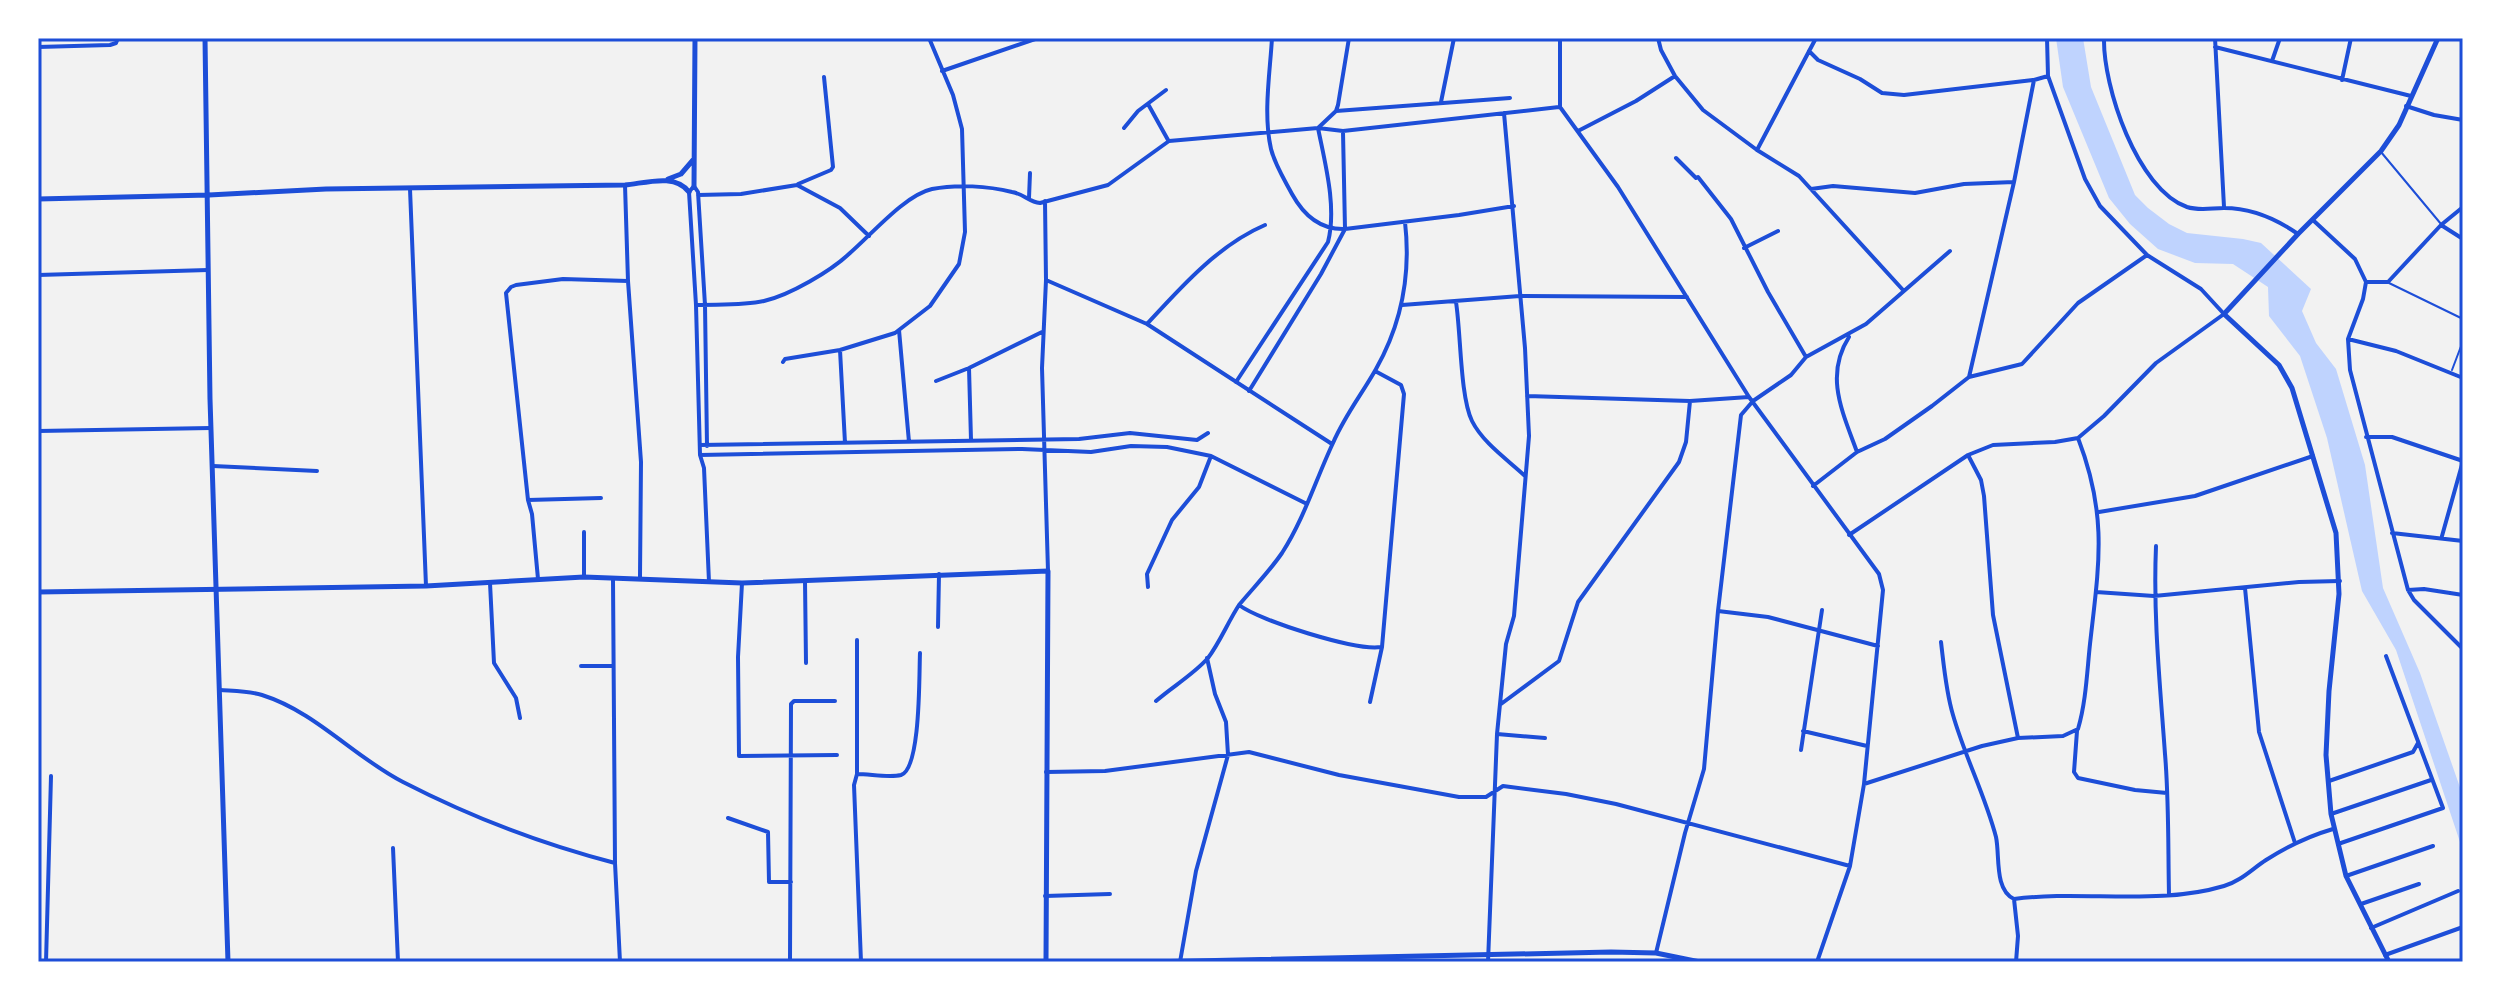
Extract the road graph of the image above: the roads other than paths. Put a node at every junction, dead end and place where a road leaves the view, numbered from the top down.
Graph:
1 (118, 38) edge
2 (205, 38) edge
3 (695, 38) edge
4 (929, 38) edge
5 (1037, 38) edge
6 (1272, 38) edge
7 (1349, 38) edge
8 (1454, 38) edge
9 (1560, 38) edge
10 (1658, 38) edge
11 (1816, 38) edge
12 (2047, 38) edge
13 (2104, 38) edge
14 (2215, 38) edge
15 (2280, 38) edge
16 (2351, 38) edge
17 (2438, 38) edge
18 (38, 47) edge
19 (2215, 47) junction
20 (1809, 51) junction
21 (2272, 61) junction
22 (942, 71) junction
23 (1675, 76) junction
24 (2048, 76) junction
25 (824, 77) dead end
26 (2034, 80) junction
27 (2342, 80) junction
28 (1166, 90) dead end
29 (2411, 96) junction
30 (1510, 98) dead end
31 (1441, 102) junction
32 (1148, 104) junction
33 (2406, 106) junction
34 (1560, 107) junction
35 (1336, 111) junction
36 (1504, 113) junction
37 (2463, 120) edge
38 (1124, 128) dead end
39 (1318, 128) junction
40 (1343, 131) junction
41 (1578, 131) junction
42 (1269, 133) junction
43 (1169, 141) junction
44 (1757, 150) junction
45 (2381, 151) junction
46 (1676, 158) dead end
47 (693, 160) junction
48 (1030, 173) dead end
49 (664, 181) junction
50 (2014, 182) junction
51 (625, 185) junction
52 (797, 185) junction
53 (963, 187) junction
54 (410, 189) junction
55 (692, 189) junction
56 (1811, 189) junction
57 (209, 195) junction
58 (698, 195) junction
59 (38, 199) edge
60 (1029, 201) junction
61 (1045, 201) junction
62 (1514, 206) junction
63 (2463, 207) edge
64 (2224, 208) junction
65 (2314, 221) junction
66 (1405, 222) junction
67 (1265, 225) dead end
68 (2441, 225) junction
69 (1338, 229) junction
70 (1778, 231) dead end
71 (2298, 234) junction
72 (869, 236) junction
73 (2463, 239) edge
74 (1744, 248) junction
75 (1950, 251) dead end
76 (2147, 255) junction
77 (210, 270) junction
78 (38, 275) edge
79 (1046, 280) junction
80 (628, 281) junction
81 (2366, 282) junction
82 (2388, 282) junction
83 (1903, 291) junction
84 (1520, 296) junction
85 (1687, 297) junction
86 (1456, 302) junction
87 (696, 305) junction
88 (705, 305) junction
89 (1402, 305) junction
90 (2224, 314) junction
91 (2463, 319) edge
92 (1147, 324) junction
93 (899, 330) junction
94 (1042, 332) junction
95 (1850, 335) junction
96 (2348, 339) junction
97 (2463, 341) edge
98 (840, 350) junction
99 (1806, 357) junction
100 (783, 362) dead end
101 (969, 368) junction
102 (1375, 371) junction
103 (2451, 373) junction
104 (1969, 377) junction
105 (2463, 378) edge
106 (936, 381) dead end
107 (1242, 386) junction
108 (1527, 396) junction
109 (1751, 399) junction
110 (1690, 401) junction
111 (211, 428) junction
112 (38, 431) edge
113 (1208, 433) dead end
114 (2366, 437) junction
115 (1044, 438) junction
116 (2078, 438) junction
117 (971, 440) junction
118 (909, 442) junction
119 (846, 444) junction
120 (1332, 444) junction
121 (700, 445) junction
122 (708, 447) junction
123 (1044, 450) junction
124 (1857, 452) junction
125 (708, 454) junction
126 (700, 455) junction
127 (1968, 455) junction
128 (2314, 455) junction
129 (1211, 456) junction
130 (2463, 461) edge
131 (213, 466) junction
132 (704, 468) junction
133 (317, 471) dead end
134 (1525, 476) junction
135 (1813, 486) junction
136 (601, 498) dead end
137 (528, 500) junction
138 (1307, 504) junction
139 (2099, 512) junction
140 (584, 532) dead end
141 (2392, 533) junction
142 (1849, 535) junction
143 (2442, 536) junction
144 (2463, 541) edge
145 (2156, 546) dead end
146 (1048, 571) junction
147 (939, 574) junction
148 (613, 576) junction
149 (584, 577) junction
150 (640, 577) junction
151 (538, 579) junction
152 (805, 581) junction
153 (2340, 581) junction
154 (709, 582) junction
155 (490, 583) junction
156 (742, 583) junction
157 (426, 586) junction
158 (1148, 587) dead end
159 (2245, 588) junction
160 (217, 589) junction
161 (2408, 590) junction
162 (38, 592) edge
163 (2096, 592) junction
164 (2463, 595) edge
165 (2154, 596) junction
166 (1239, 605) junction
167 (1822, 610) dead end
168 (1718, 611) junction
169 (938, 627) dead end
170 (1818, 632) junction
171 (857, 640) dead end
172 (1941, 642) dead end
173 (1878, 646) junction
174 (1382, 647) junction
175 (2463, 649) edge
176 (920, 653) dead end
177 (2386, 656) dead end
178 (1207, 658) junction
179 (806, 663) dead end
180 (581, 666) dead end
181 (612, 666) junction
182 (220, 690) junction
183 (835, 701) dead end
184 (1156, 701) dead end
185 (1370, 702) dead end
186 (1500, 705) junction
187 (520, 718) dead end
188 (2078, 729) junction
189 (1803, 731) junction
190 (1497, 734) junction
191 (1545, 738) dead end
192 (2018, 738) junction
193 (2418, 743) junction
194 (1868, 746) junction
195 (1801, 750) dead end
196 (1967, 751) junction
197 (793, 755) junction
198 (837, 755) dead end
199 (1228, 755) junction
200 (1046, 772) junction
201 (857, 774) junction
202 (51, 776) dead end
203 (2432, 779) junction
204 (2327, 781) junction
205 (1864, 784) junction
206 (1493, 792) junction
207 (2168, 793) junction
208 (2331, 814) junction
209 (728, 818) dead end
210 (1688, 822) junction
211 (2333, 829) junction
212 (2295, 843) junction
213 (2338, 844) junction
214 (2433, 846) dead end
215 (393, 848) dead end
216 (615, 863) junction
217 (1850, 866) junction
218 (2346, 876) junction
219 (792, 882) junction
220 (2419, 884) dead end
221 (2458, 891) dead end
222 (1110, 894) dead end
223 (2169, 895) junction
224 (1045, 896) junction
225 (2014, 899) junction
226 (2359, 905) junction
227 (2463, 927) edge
228 (2371, 928) junction
229 (1656, 953) junction
230 (2385, 955) junction
231 (1487, 959) edge
232 (1286, 961) edge
233 (46, 962) edge
234 (228, 962) edge
235 (398, 962) edge
236 (620, 962) edge
237 (790, 962) edge
238 (861, 962) edge
239 (1046, 962) edge
240 (1148, 962) edge
241 (1180, 962) edge
242 (1700, 962) edge
243 (1817, 962) edge
244 (2016, 962) edge
245 (2389, 962) edge

1 - 18 street
2 - 57 street
3 - 47 street
4 - 22 street
5 - 22 street
6 - 42 street
7 - 35 street
8 - 31 street
9 - 34 street
10 - 23 street
11 - 20 street
12 - 24 street
13 - 64 street
14 - 19 street
15 - 21 street
16 - 27 street
17 - 29 street
19 - 21 street
19 - 64 street
20 - 26 street
20 - 44 street
21 - 27 street
22 - 53 street
23 - 41 street
23 - 44 street
24 - 26 street
24 - 76 street
25 - 52 street
26 - 50 street
27 - 29 street
28 - 32 street
29 - 33 street
30 - 31 street
31 - 35 street
32 - 38 street
32 - 43 street
33 - 37 street
33 - 45 street
34 - 36 street
34 - 41 street
35 - 39 street
36 - 40 street
36 - 62 street
39 - 40 street
39 - 42 street
39 - 69 street
40 - 69 street
41 - 85 street
42 - 43 street
42 - 69 street
43 - 61 street
44 - 56 street
45 - 65 street
45 - 68 lane
46 - 74 street
47 - 49 street
47 - 55 street
48 - 60 street
49 - 51 street
49 - 55 street
50 - 56 street
50 - 104 street
51 - 54 street
51 - 80 street
52 - 58 street
52 - 72 street
53 - 60 street
53 - 72 street
53 - 93 street
54 - 57 street
54 - 157 street
55 - 58 street
55 - 87 street
56 - 83 street
57 - 59 street
57 - 77 street
58 - 88 street
60 - 61 street
61 - 79 street
62 - 66 street
62 - 84 street
63 - 68 street
64 - 71 street
65 - 71 street
65 - 81 street
66 - 69 street
66 - 89 street
67 - 92 street
68 - 73 street
68 - 82 street
69 - 107 street
69 - 107 street
70 - 74 street
71 - 90 street
72 - 88 street
74 - 99 street
75 - 83 street
76 - 90 street
76 - 104 street
77 - 78 street
77 - 111 street
79 - 92 street
79 - 94 street
80 - 137 street
80 - 150 street
81 - 82 street
81 - 96 street
82 - 91 lane
83 - 95 street
84 - 85 street
84 - 86 street
84 - 108 street
85 - 109 street
86 - 89 street
86 - 134 street
87 - 88 street
87 - 121 street
88 - 122 street
89 - 102 street
90 - 116 street
90 - 128 street
92 - 107 street
93 - 98 street
93 - 118 street
94 - 101 street
94 - 115 street
95 - 99 street
95 - 124 street
96 - 103 street
96 - 114 street
97 - 103 lane
98 - 100 street
98 - 119 street
99 - 109 street
101 - 106 street
101 - 117 street
102 - 120 street
102 - 174 street
103 - 105 street
104 - 124 street
107 - 120 street
108 - 110 street
108 - 134 street
109 - 110 street
109 - 135 street
109 - 168 street
110 - 186 street
111 - 112 street
111 - 131 street
113 - 115 street
114 - 130 street
114 - 141 street
115 - 117 street
115 - 123 street
116 - 127 street
116 - 139 street
117 - 118 street
118 - 119 street
119 - 122 street
120 - 138 street
121 - 122 street
121 - 126 street
122 - 125 street
123 - 125 street
123 - 129 street
123 - 146 street
124 - 135 street
125 - 126 street
125 - 132 street
126 - 132 street
127 - 142 street
127 - 192 street
128 - 139 street
128 - 153 street
129 - 138 street
129 - 158 street
130 - 143 street
131 - 133 street
131 - 160 street
132 - 154 street
134 - 186 street
135 - 142 street
136 - 137 street
137 - 151 street
138 - 166 street
139 - 163 street
140 - 149 street
141 - 143 street
141 - 161 street
142 - 173 street
143 - 144 street
145 - 165 street
146 - 147 street
146 - 200 street
147 - 152 street
147 - 169 street
148 - 149 street
148 - 150 street
148 - 181 street
149 - 151 street
150 - 154 street
151 - 155 street
152 - 156 street
152 - 179 street
153 - 159 street
153 - 204 street
154 - 156 street
155 - 157 street
155 - 187 street
156 - 197 street
157 - 160 street
159 - 165 street
159 - 212 street
160 - 162 street
160 - 182 street
161 - 164 street
161 - 175 street
163 - 165 street
163 - 188 street
165 - 207 street
166 - 174 street
166 - 178 street
167 - 170 street
168 - 170 street
168 - 210 street
170 - 173 street
170 - 189 street
171 - 201 street
172 - 196 street
173 - 194 street
174 - 185 street
176 - 201 street
177 - 193 street
178 - 184 street
178 - 199 street
180 - 181 street
181 - 216 street
182 - 216 street
182 - 234 street
183 - 197 street
186 - 190 street
188 - 192 street
188 - 207 street
189 - 194 street
189 - 195 street
190 - 191 street
190 - 206 street
192 - 196 street
193 - 203 street
193 - 204 street
194 - 205 street
196 - 205 street
196 - 225 street
197 - 198 street
197 - 219 street
199 - 200 street
199 - 206 street
199 - 241 street
200 - 224 street
201 - 238 street
202 - 233 street
203 - 208 street
203 - 213 street
204 - 208 street
205 - 217 street
206 - 210 street
206 - 231 street
207 - 223 street
208 - 211 street
209 - 219 street
210 - 217 street
210 - 229 street
211 - 212 street
211 - 213 street
212 - 223 street
213 - 218 street
214 - 218 street
215 - 235 street
216 - 236 street
217 - 243 street
218 - 226 street
219 - 237 street
220 - 226 street
221 - 228 street
222 - 224 street
223 - 225 street
224 - 239 street
225 - 244 street
226 - 228 street
227 - 230 street
228 - 230 street
229 - 231 street
229 - 242 street
230 - 245 street
231 - 232 street
232 - 241 street
240 - 241 street

